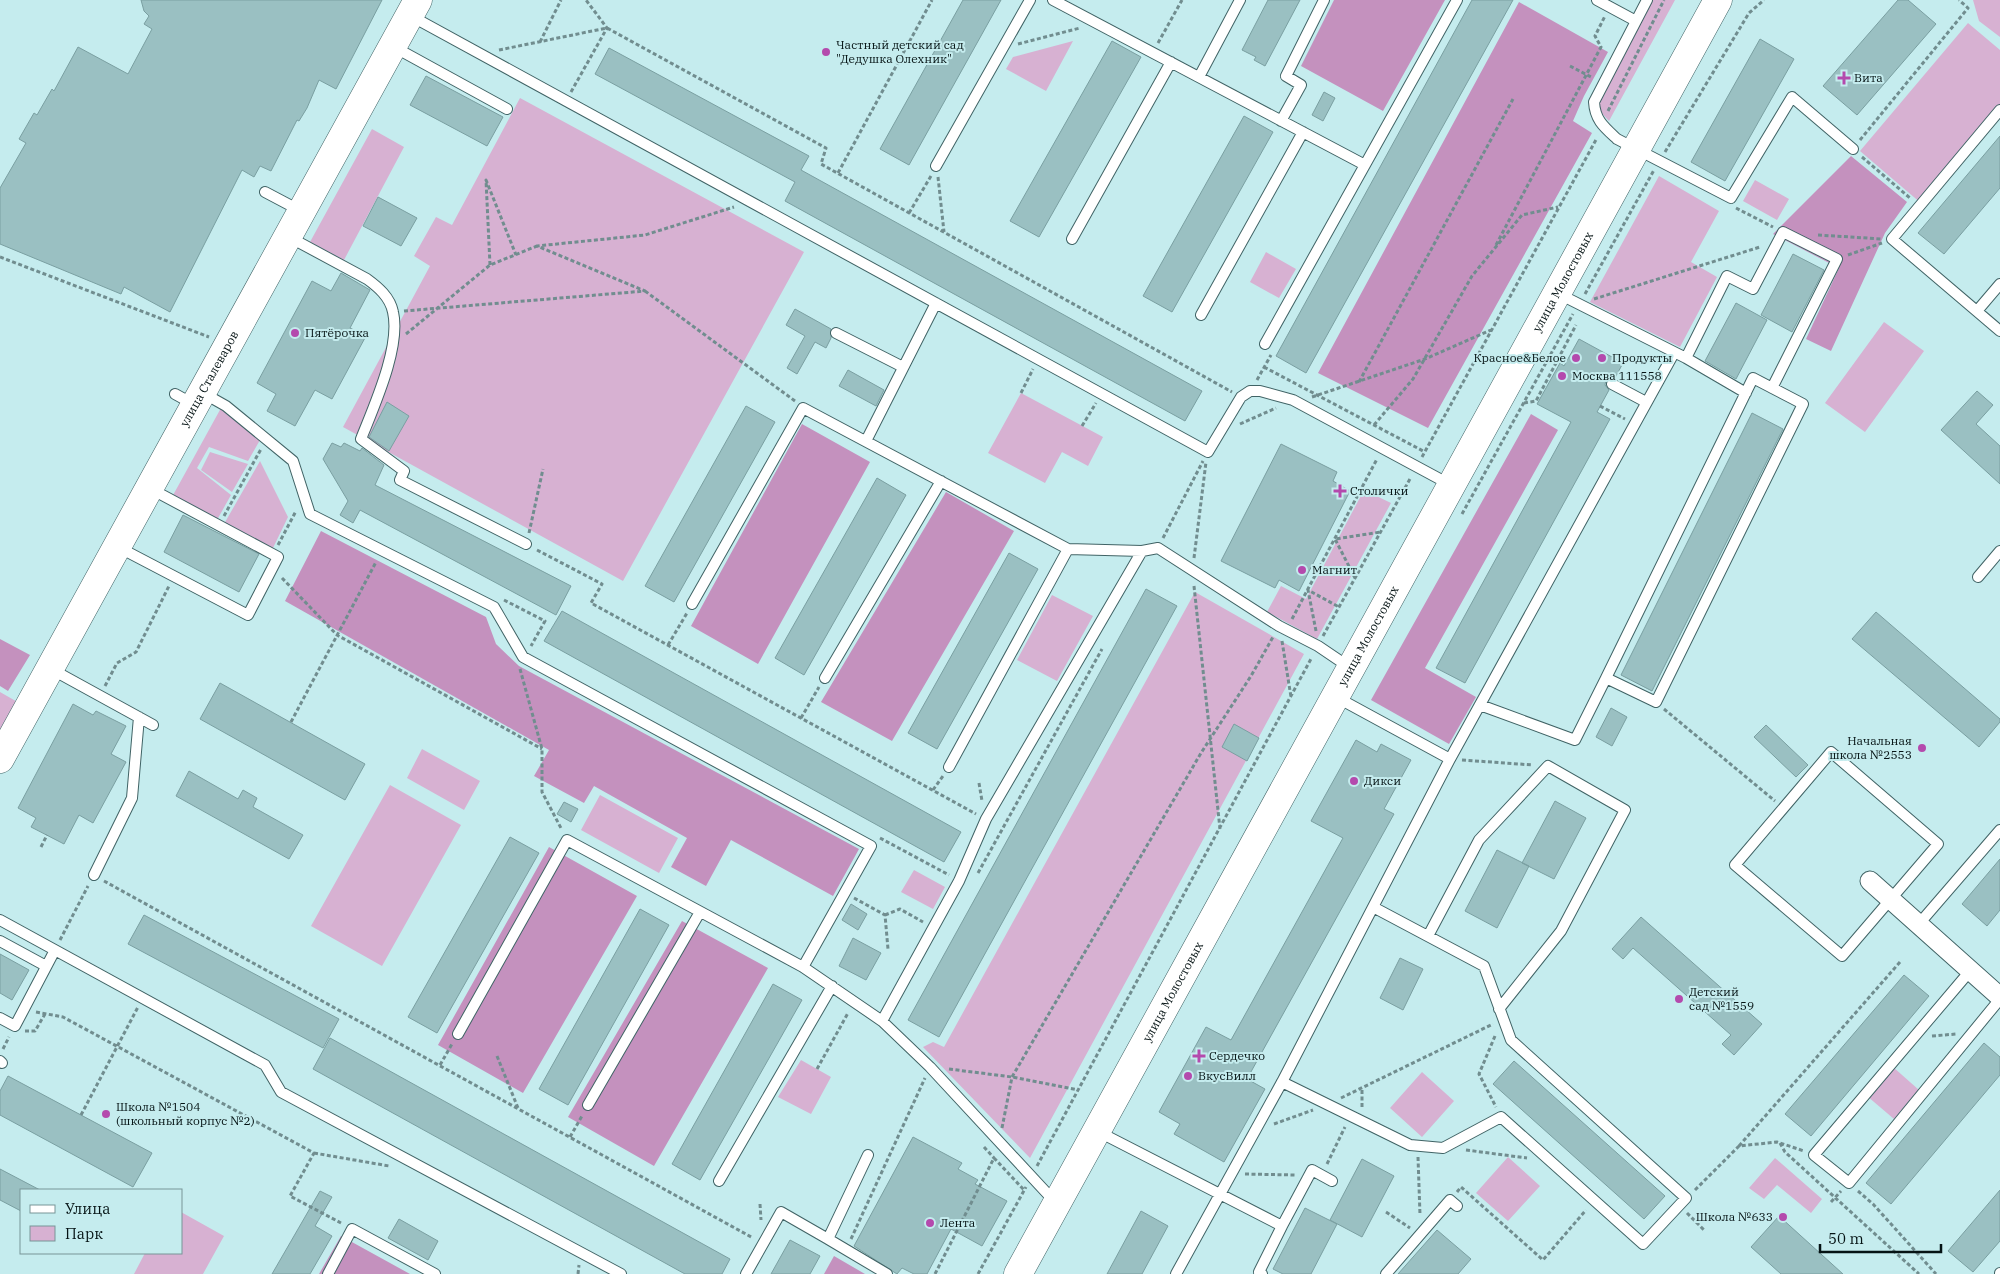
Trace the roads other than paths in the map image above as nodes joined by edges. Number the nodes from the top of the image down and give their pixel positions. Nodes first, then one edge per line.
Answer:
1 (1030, 0) edge
2 (1054, 0) edge
3 (1240, 0) edge
4 (1324, 0) edge
5 (1457, 0) edge
6 (1596, 0) edge
7 (1647, 0) edge
8 (1718, 0) edge
9 (414, 8) edge
10 (1636, 20) junction
11 (393, 46) junction
12 (1171, 62) junction
13 (1199, 77) junction
14 (507, 109) dead end
15 (2000, 110) edge
16 (1281, 121) junction
17 (1303, 132) junction
18 (1853, 149) road end
19 (1646, 150) junction
20 (1366, 165) junction
21 (936, 166) road end
22 (1670, 166) junction
23 (264, 192) dead end
24 (302, 212) junction
25 (288, 236) junction
26 (1072, 239) dead end
27 (2000, 284) edge
28 (1568, 298) junction
29 (936, 303) junction
30 (1977, 311) junction
31 (1201, 315) dead end
32 (2000, 330) edge
33 (836, 333) dead end
34 (1265, 344) dead end
35 (1674, 353) junction
36 (1686, 358) junction
37 (903, 367) junction
38 (1612, 384) dead end
39 (1772, 388) junction
40 (1746, 393) junction
41 (191, 398) junction
42 (1646, 402) junction
43 (866, 441) junction
44 (941, 481) junction
45 (1452, 486) junction
46 (150, 488) junction
47 (526, 544) road end
48 (118, 547) junction
49 (1068, 549) junction
50 (1142, 551) junction
51 (2000, 551) edge
52 (1978, 577) dead end
53 (692, 604) road end
54 (50, 668) junction
55 (1351, 668) junction
56 (825, 678) road end
57 (1606, 678) junction
58 (1336, 696) junction
59 (1480, 705) junction
60 (139, 718) junction
61 (153, 725) dead end
62 (0, 759) edge
63 (1450, 759) junction
64 (949, 767) dead end
65 (2000, 830) edge
66 (94, 875) road end
67 (1870, 881) dead end
68 (1890, 900) junction
69 (1373, 907) junction
70 (700, 912) junction
71 (0, 920) edge
72 (1918, 925) junction
73 (1428, 936) junction
74 (0, 941) edge
75 (55, 950) junction
76 (46, 966) junction
77 (803, 967) junction
78 (1970, 971) junction
79 (832, 986) junction
80 (2000, 998) edge
81 (1501, 1014) junction
82 (0, 1018) edge
83 (882, 1020) junction
84 (458, 1034) road end
85 (1282, 1082) junction
86 (588, 1105) road end
87 (1097, 1130) junction
88 (868, 1155) dead end
89 (719, 1181) dead end
90 (1332, 1181) dead end
91 (1221, 1194) junction
92 (1453, 1203) road end
93 (1056, 1204) junction
94 (1282, 1226) junction
95 (828, 1240) junction
96 (328, 1274) edge
97 (435, 1274) edge
98 (620, 1274) edge
99 (746, 1274) edge
100 (887, 1274) edge
101 (1018, 1274) edge
102 (1176, 1274) edge
103 (1262, 1274) edge
104 (1386, 1274) edge

1 - 21 lane
2 - 12 lane
3 - 13 lane
4 - 16 lane
5 - 20 lane
6 - 10 lane
7 - 10 lane
8 - 19 street, улица Молостовых
9 - 11 street, улица Сталеваров
9 - 29 lane
10 - 19 lane
11 - 14 lane
11 - 24 street, улица Сталеваров
12 - 13 lane
12 - 26 lane
13 - 16 lane
15 - 30 lane
16 - 17 lane
17 - 20 lane
17 - 31 lane
18 - 22 lane
19 - 22 lane
19 - 22 lane
19 - 28 street, улица Молостовых
20 - 34 lane
23 - 24 lane
24 - 25 street, улица Сталеваров
25 - 41 street, улица Сталеваров
25 - 47 lane
27 - 30 lane
28 - 35 lane
28 - 45 street, улица Молостовых
29 - 37 lane
29 - 45 lane
30 - 32 lane
33 - 37 lane
35 - 36 lane
35 - 42 lane
36 - 39 lane
36 - 40 lane
37 - 43 lane
38 - 42 lane
39 - 40 lane
39 - 57 lane
40 - 57 lane
41 - 46 street, улица Сталеваров
41 - 77 lane
42 - 59 lane
43 - 44 lane
43 - 53 lane
44 - 49 lane
44 - 56 lane
45 - 55 street, улица Молостовых
46 - 48 street, улица Сталеваров
46 - 48 lane
48 - 54 street, улица Сталеваров
49 - 50 lane
49 - 64 lane
50 - 55 lane
50 - 83 lane
51 - 52 lane
54 - 60 lane
54 - 62 street, улица Сталеваров
55 - 58 street, улица Молостовых
57 - 59 lane
58 - 63 lane
58 - 87 street, улица Молостовых
59 - 63 lane
60 - 61 lane
60 - 66 lane
63 - 69 lane
65 - 72 lane
67 - 68 street
68 - 68 lane
68 - 72 street
69 - 73 lane
69 - 85 lane
70 - 77 lane
70 - 84 lane
70 - 86 lane
71 - 75 lane
72 - 78 street
73 - 81 lane
73 - 81 lane
74 - 76 lane
75 - 76 lane
75 - 98 lane
76 - 82 lane
77 - 79 lane
78 - 80 street
78 - 80 lane
79 - 83 lane
79 - 89 lane
81 - 85 lane
83 - 93 lane
85 - 91 lane
87 - 91 lane
87 - 93 street, улица Молостовых
88 - 95 lane
90 - 94 lane
91 - 94 lane
91 - 102 lane
92 - 104 lane
93 - 101 street, улица Молостовых
94 - 103 lane
95 - 99 lane
95 - 100 lane
96 - 97 lane

